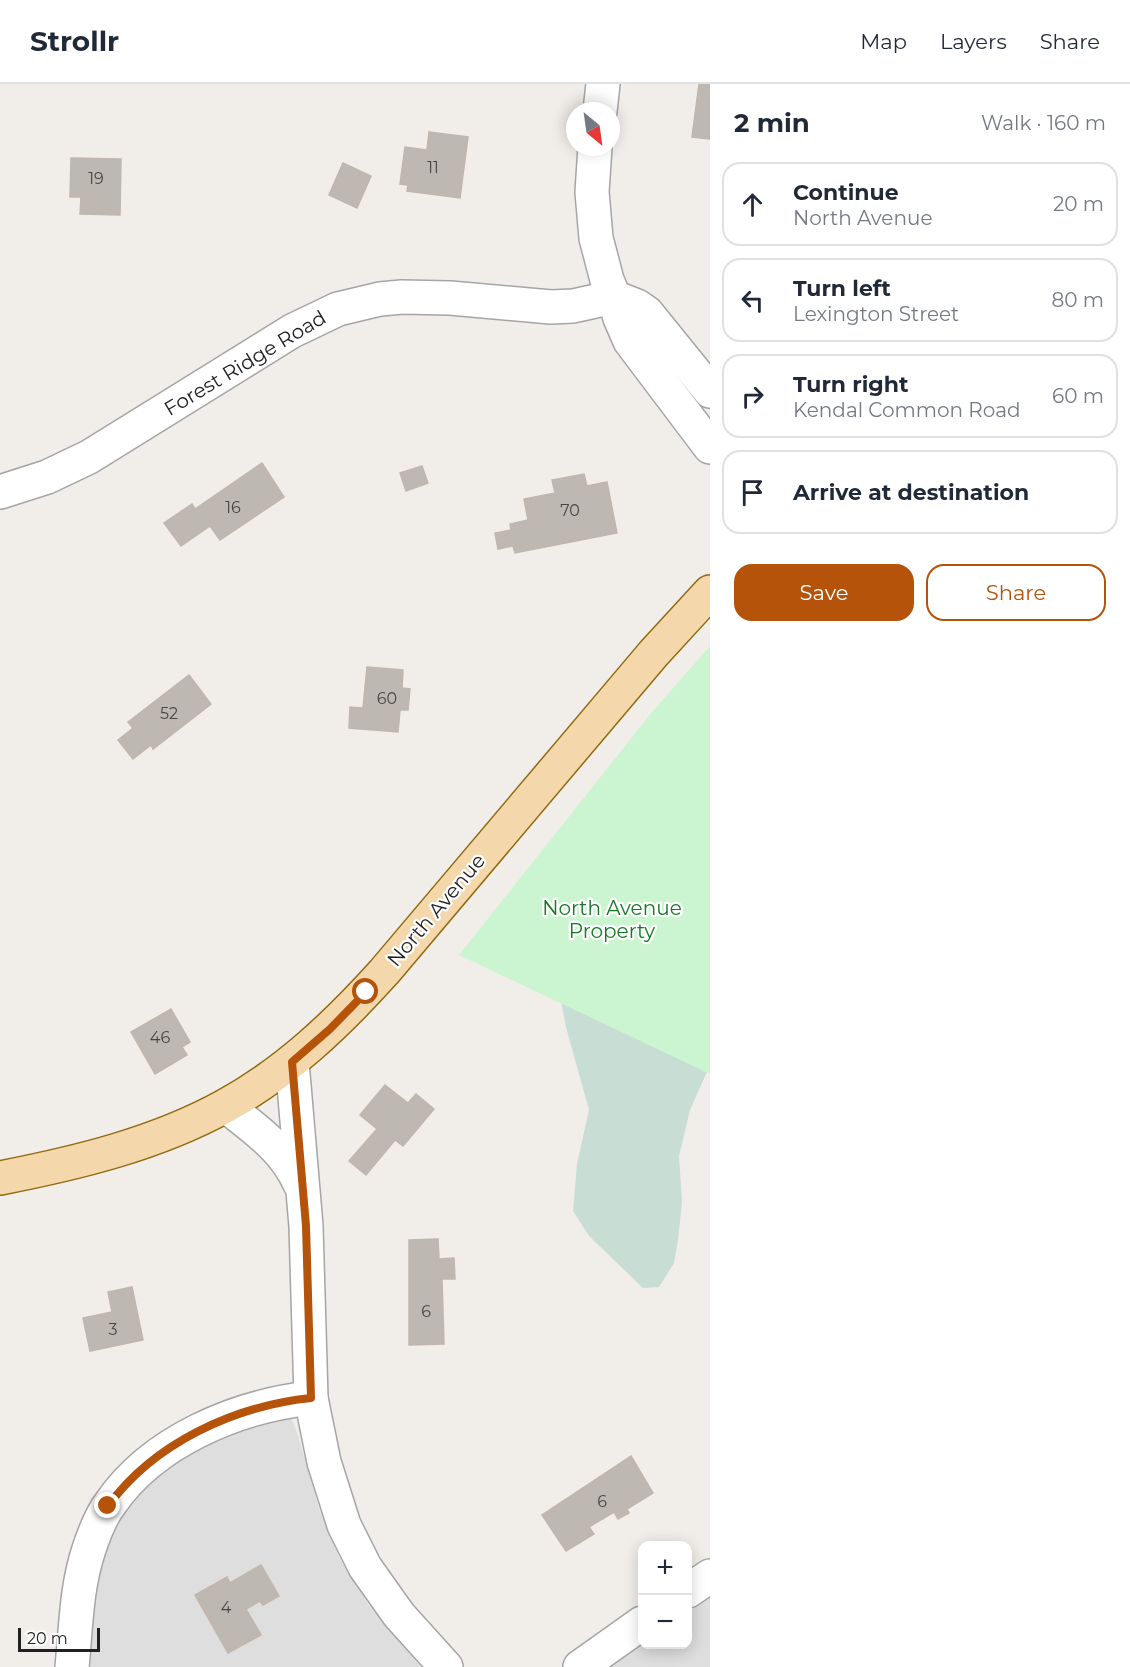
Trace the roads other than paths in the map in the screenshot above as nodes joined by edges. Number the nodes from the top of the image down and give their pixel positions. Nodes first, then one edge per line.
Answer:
1 (603, 84) edge
2 (601, 102) edge
3 (594, 156) edge
4 (614, 297) junction
5 (710, 391) edge
6 (710, 447) edge
7 (0, 492) edge
8 (710, 592) edge
9 (292, 1062) junction
10 (226, 1106) junction
11 (0, 1178) edge
12 (303, 1193) junction
13 (311, 1398) junction
14 (710, 1575) edge
15 (692, 1588) edge
16 (638, 1626) edge
17 (72, 1667) edge
18 (446, 1667) edge
19 (580, 1667) edge

1 - 2 street
3 - 4 street
4 - 5 street
4 - 6 street
4 - 7 street, Forest Ridge Road
8 - 9 main road, North Avenue
9 - 10 main road, North Avenue
9 - 12 street
10 - 11 main road, North Avenue
10 - 12 street
12 - 13 street
13 - 17 street
13 - 18 street
14 - 15 street
16 - 19 street

